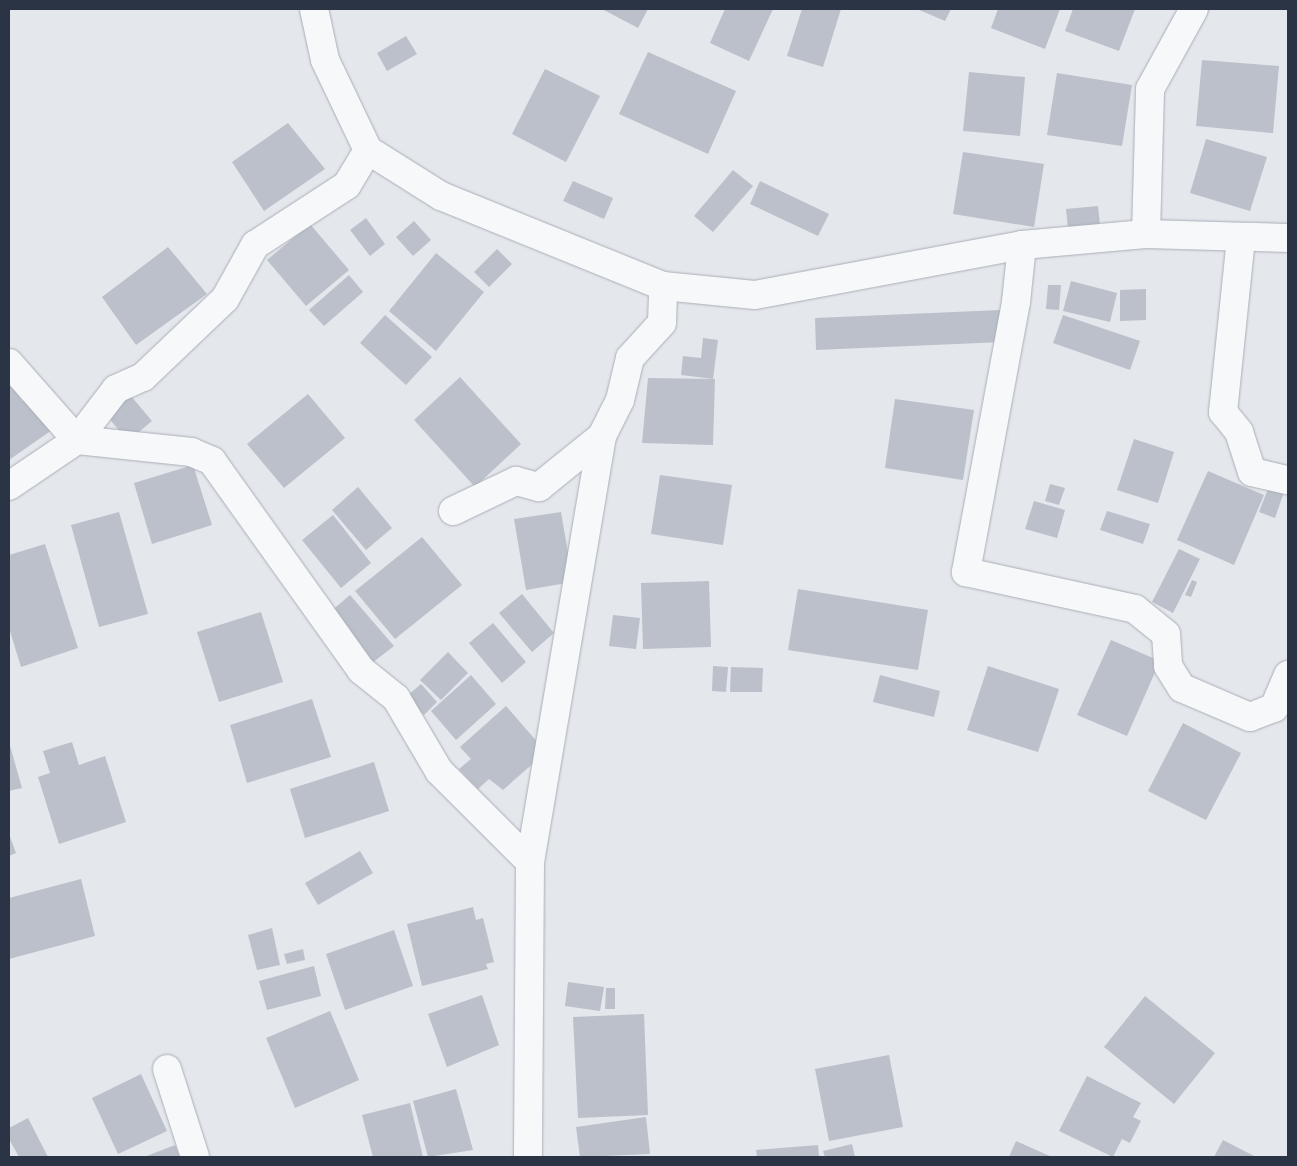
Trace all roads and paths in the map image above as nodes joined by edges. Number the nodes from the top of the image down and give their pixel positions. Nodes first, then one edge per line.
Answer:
1 (314, 9) edge
2 (1194, 9) edge
3 (368, 150) junction
4 (1146, 234) junction
5 (1242, 238) junction
6 (1288, 238) edge
7 (1022, 245) junction
8 (662, 286) junction
9 (9, 363) edge
10 (602, 436) junction
11 (77, 440) junction
12 (1288, 480) edge
13 (9, 486) edge
14 (453, 511) dead end
15 (1288, 675) edge
16 (530, 862) junction
17 (167, 1069) dead end
18 (195, 1157) edge
19 (528, 1157) edge

1 - 3 street
2 - 4 street
3 - 8 street
3 - 11 street
4 - 5 street
4 - 7 street
5 - 6 street
5 - 12 street
7 - 8 street
7 - 15 street
8 - 10 street
9 - 11 street
10 - 14 street
10 - 16 street
11 - 13 street
11 - 16 street
16 - 19 street
17 - 18 street

